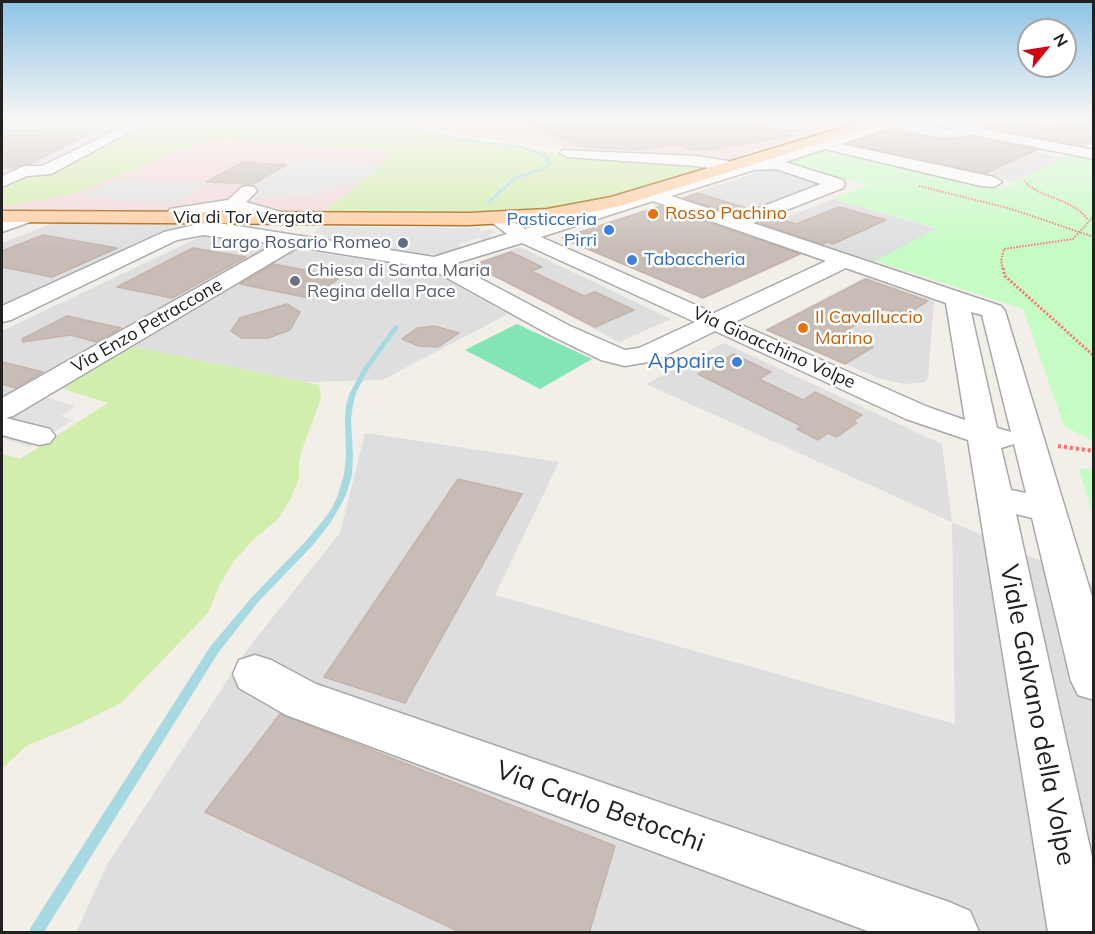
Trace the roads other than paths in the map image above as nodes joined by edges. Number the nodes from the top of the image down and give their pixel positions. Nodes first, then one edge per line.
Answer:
1 (60, 164) edge
2 (713, 164) edge
3 (745, 164) edge
4 (758, 164) edge
5 (780, 164) edge
6 (908, 164) edge
7 (932, 164) edge
8 (728, 166) junction
9 (923, 167) junction
10 (2, 182) edge
11 (994, 182) dead end
12 (248, 191) dead end
13 (655, 196) junction
14 (233, 204) junction
15 (160, 217) junction
16 (280, 218) junction
17 (495, 218) junction
18 (10, 224) edge
19 (734, 224) junction
20 (523, 236) junction
21 (293, 242) junction
22 (844, 261) junction
23 (435, 263) junction
24 (957, 299) junction
25 (2, 315) edge
26 (715, 322) junction
27 (2, 410) edge
28 (2, 426) edge
29 (983, 435) junction
30 (39, 436) dead end
31 (1030, 444) junction
32 (995, 498) junction
33 (1048, 509) junction
34 (255, 674) dead end
35 (1094, 681) edge
36 (949, 933) edge
37 (1078, 933) edge

1 - 10 street
2 - 8 street
3 - 8 main road, Via di Tor Vergata
4 - 13 street, Via di Tor Vergata
5 - 19 street
6 - 9 street
7 - 9 street
8 - 17 main road, Via di Tor Vergata
9 - 11 street
12 - 14 street
13 - 19 street
13 - 20 street, Via di Tor Vergata
14 - 15 street
14 - 16 street
15 - 16 main road, Via di Tor Vergata
15 - 18 main road, Via di Tor Vergata
16 - 17 main road, Via di Tor Vergata
17 - 20 street
19 - 22 street
20 - 23 street, Via di Tor Vergata
20 - 26 street, Via Gioacchino Volpe
21 - 23 street
21 - 25 street
21 - 27 street, Via Enzo Petraccone
22 - 24 street
22 - 26 street
23 - 26 street
24 - 29 street, Viale Galvano della Volpe
24 - 31 street
26 - 29 street, Via Gioacchino Volpe
28 - 30 street
29 - 31 street, Via Gioacchino Volpe
29 - 32 street, Viale Galvano della Volpe
31 - 33 street
32 - 33 street
32 - 37 street, Viale Galvano della Volpe
33 - 35 street
34 - 36 street, Via Carlo Betocchi

